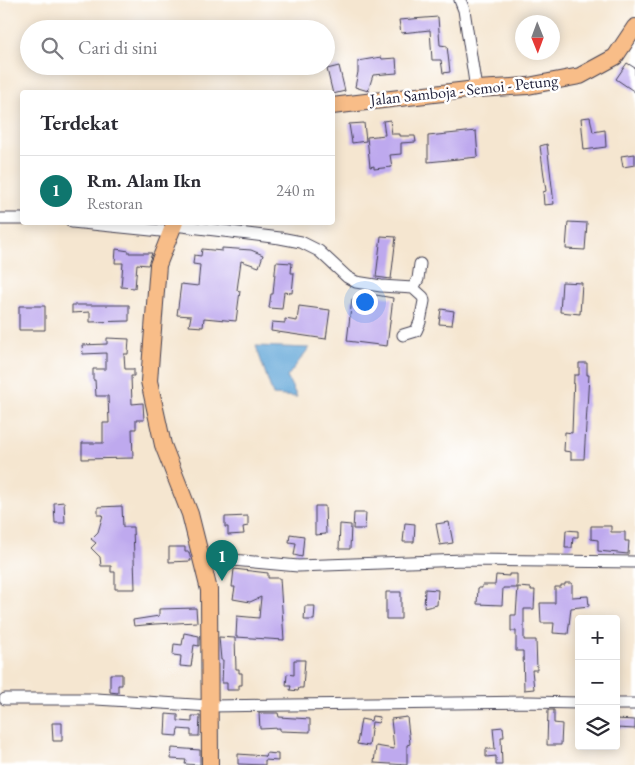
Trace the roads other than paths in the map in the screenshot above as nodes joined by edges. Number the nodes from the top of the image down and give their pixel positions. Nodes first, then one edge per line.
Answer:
1 (460, 0) edge
2 (635, 27) edge
3 (476, 89) junction
4 (335, 106) edge
5 (0, 219) edge
6 (20, 219) edge
7 (148, 225) edge
8 (173, 226) edge
9 (420, 264) dead end
10 (413, 288) junction
11 (404, 336) dead end
12 (201, 556) junction
13 (635, 562) edge
14 (5, 699) dead end
15 (575, 703) edge
16 (620, 704) edge
17 (635, 704) edge
18 (211, 706) junction
19 (210, 765) edge

1 - 3 street
2 - 3 highway, Jalan Samboja - Semoi - Petung
3 - 4 highway, Jalan Samboja - Semoi - Petung
5 - 6 street
7 - 8 street
8 - 10 street
8 - 12 highway
9 - 10 street
10 - 11 street
12 - 13 street
12 - 18 highway
14 - 18 street
15 - 18 street
16 - 17 street
18 - 19 highway

